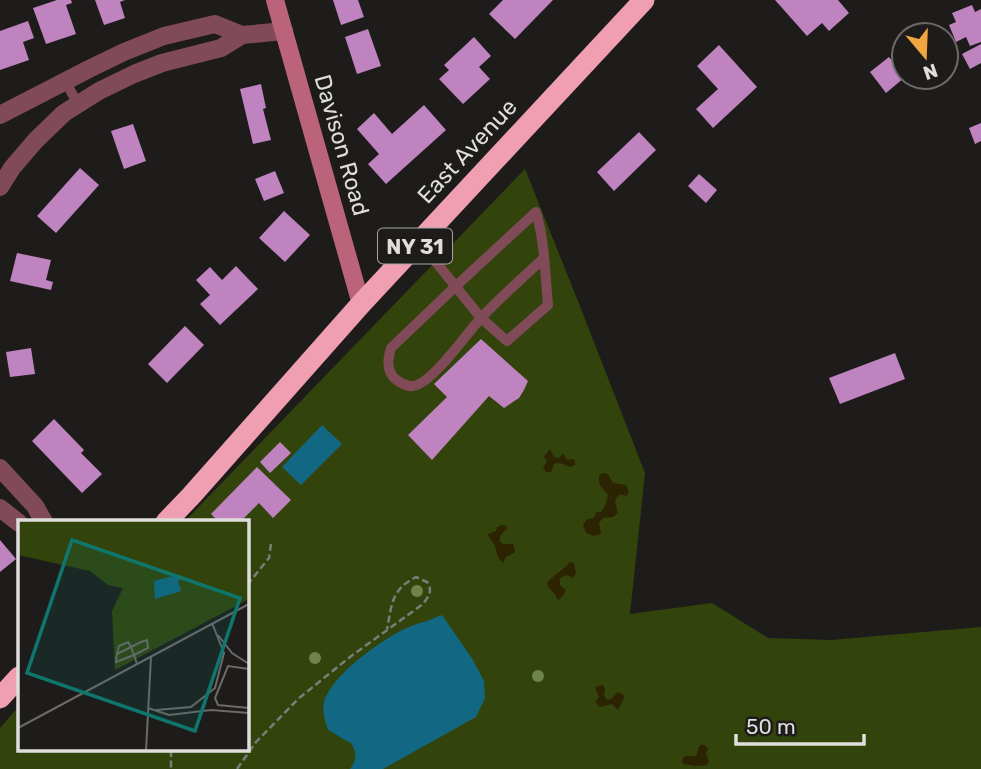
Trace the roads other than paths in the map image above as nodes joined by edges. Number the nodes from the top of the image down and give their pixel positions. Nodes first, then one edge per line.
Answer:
1 (275, 0) edge
2 (644, 0) edge
3 (284, 31) junction
4 (242, 35) junction
5 (65, 81) junction
6 (78, 104) junction
7 (0, 115) edge
8 (0, 187) edge
9 (419, 241) junction
10 (543, 259) junction
11 (456, 285) junction
12 (361, 303) junction
13 (481, 318) junction
14 (0, 468) edge
15 (0, 508) edge
16 (43, 520) edge
17 (168, 520) edge
18 (18, 522) edge
19 (18, 678) edge
20 (0, 698) edge

1 - 3 street, Davison Road
2 - 9 highway, East Avenue / NY 31
3 - 4 street
3 - 12 street, Davison Road
4 - 5 street
4 - 6 street
5 - 6 lane
5 - 7 street
6 - 8 street
9 - 11 lane
9 - 12 highway, East Avenue / NY 31
10 - 11 lane
10 - 13 lane
10 - 13 lane
11 - 13 lane
11 - 13 lane
12 - 17 highway, East Avenue / NY 31
14 - 16 street
15 - 18 street
19 - 20 highway

